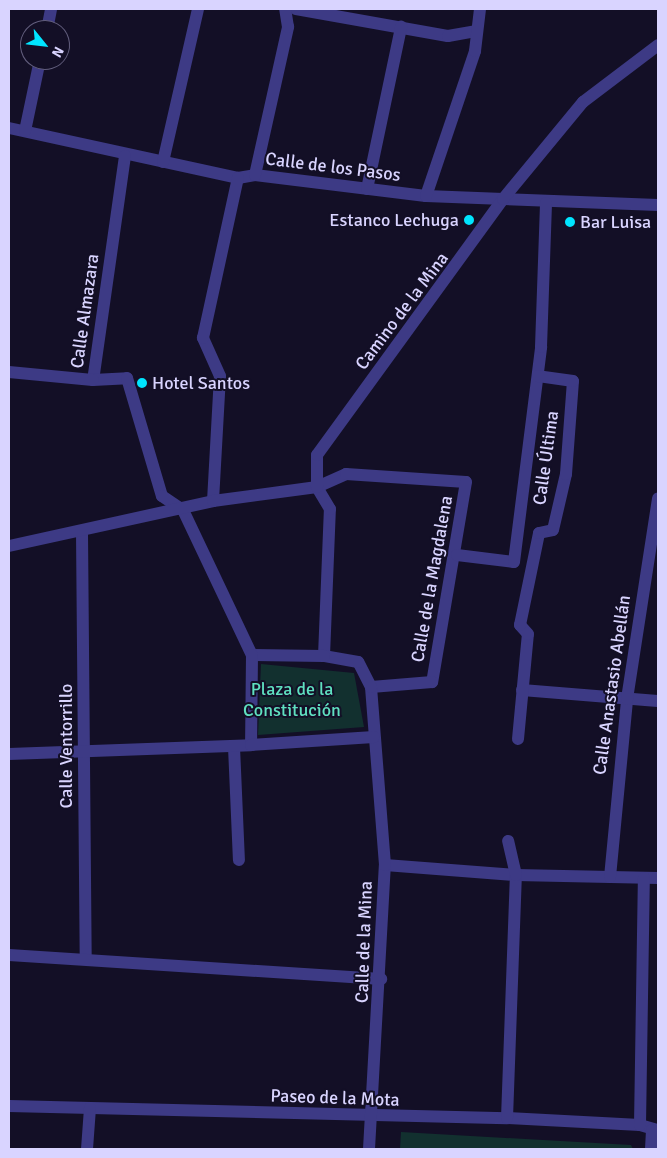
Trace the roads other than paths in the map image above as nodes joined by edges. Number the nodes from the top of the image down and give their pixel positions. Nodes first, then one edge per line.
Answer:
1 (198, 9) edge
2 (285, 9) edge
3 (296, 9) edge
4 (480, 9) edge
5 (367, 15) edge
6 (400, 27) junction
7 (476, 31) junction
8 (658, 45) edge
9 (38, 70) edge
10 (9, 128) edge
11 (25, 131) junction
12 (125, 156) junction
13 (163, 162) junction
14 (255, 175) junction
15 (238, 178) junction
16 (367, 189) junction
17 (426, 196) junction
18 (504, 199) junction
19 (546, 203) junction
20 (658, 205) edge
21 (9, 372) edge
22 (538, 376) junction
23 (93, 380) junction
24 (317, 487) junction
25 (658, 498) edge
26 (213, 500) junction
27 (183, 510) junction
28 (82, 533) junction
29 (654, 534) edge
30 (9, 546) edge
31 (457, 555) junction
32 (535, 560) junction
33 (514, 562) junction
34 (252, 655) junction
35 (324, 656) junction
36 (371, 687) junction
37 (522, 690) junction
38 (627, 699) junction
39 (658, 701) edge
40 (374, 737) junction
41 (518, 739) dead end
42 (251, 745) junction
43 (234, 747) junction
44 (84, 753) junction
45 (9, 754) edge
46 (508, 841) dead end
47 (239, 860) dead end
48 (385, 865) junction
49 (516, 875) junction
50 (610, 877) junction
51 (644, 878) junction
52 (658, 878) edge
53 (9, 955) edge
54 (86, 958) junction
55 (381, 978) junction
56 (9, 1106) edge
57 (90, 1108) junction
58 (370, 1116) junction
59 (507, 1118) junction
60 (650, 1128) edge
61 (87, 1149) edge
62 (369, 1149) edge
63 (651, 1149) edge

1 - 13 street
2 - 14 street
3 - 5 street
4 - 7 street
5 - 6 street
6 - 7 street
6 - 16 street
7 - 17 street
8 - 18 street, Camino de la Mina
9 - 11 street
10 - 11 street, Calle de los Pasos
11 - 12 street, Calle de los Pasos
12 - 13 street, Calle de los Pasos
12 - 23 street, Calle Almazara
13 - 15 street, Calle de los Pasos
14 - 15 street, Calle de los Pasos
14 - 16 street, Calle de los Pasos
15 - 26 street
16 - 17 street, Calle de los Pasos
17 - 18 street, Calle de los Pasos
18 - 19 street, Calle de los Pasos
18 - 24 street, Camino de la Mina
19 - 20 street, Calle de los Pasos
19 - 22 street
21 - 23 street
22 - 32 street, Calle Última
22 - 33 street
23 - 27 street, Calle Almazara
24 - 26 street
24 - 31 street, Calle de la Magdalena
24 - 35 street
25 - 29 street, Calle Anastasio Abellán
26 - 27 street
27 - 28 street
27 - 34 street
28 - 30 street
28 - 44 street, Calle Ventorrillo
29 - 38 street, Calle Anastasio Abellán
31 - 33 street
31 - 36 street, Calle de la Magdalena
32 - 33 street
32 - 37 street, Calle Última
34 - 35 street
34 - 42 street
35 - 36 street
36 - 40 street
37 - 38 street
37 - 41 street, Calle Última
38 - 39 street
38 - 50 street, Calle Anastasio Abellán
40 - 42 street
40 - 48 street, Calle de la Mina
42 - 43 street
43 - 44 street
43 - 47 street
44 - 45 street
44 - 54 street, Calle Ventorrillo
46 - 49 street
48 - 49 street
48 - 55 street, Calle de la Mina
49 - 50 street
49 - 59 street
50 - 51 street
51 - 52 street
51 - 60 street
53 - 54 street
54 - 55 street
55 - 58 street, Calle de la Mina
56 - 57 street, Paseo de la Mota
57 - 58 street, Paseo de la Mota
57 - 61 street
58 - 59 street, Paseo de la Mota
58 - 62 street, Calle de la Mina
59 - 60 street, Paseo de la Mota
60 - 63 street

